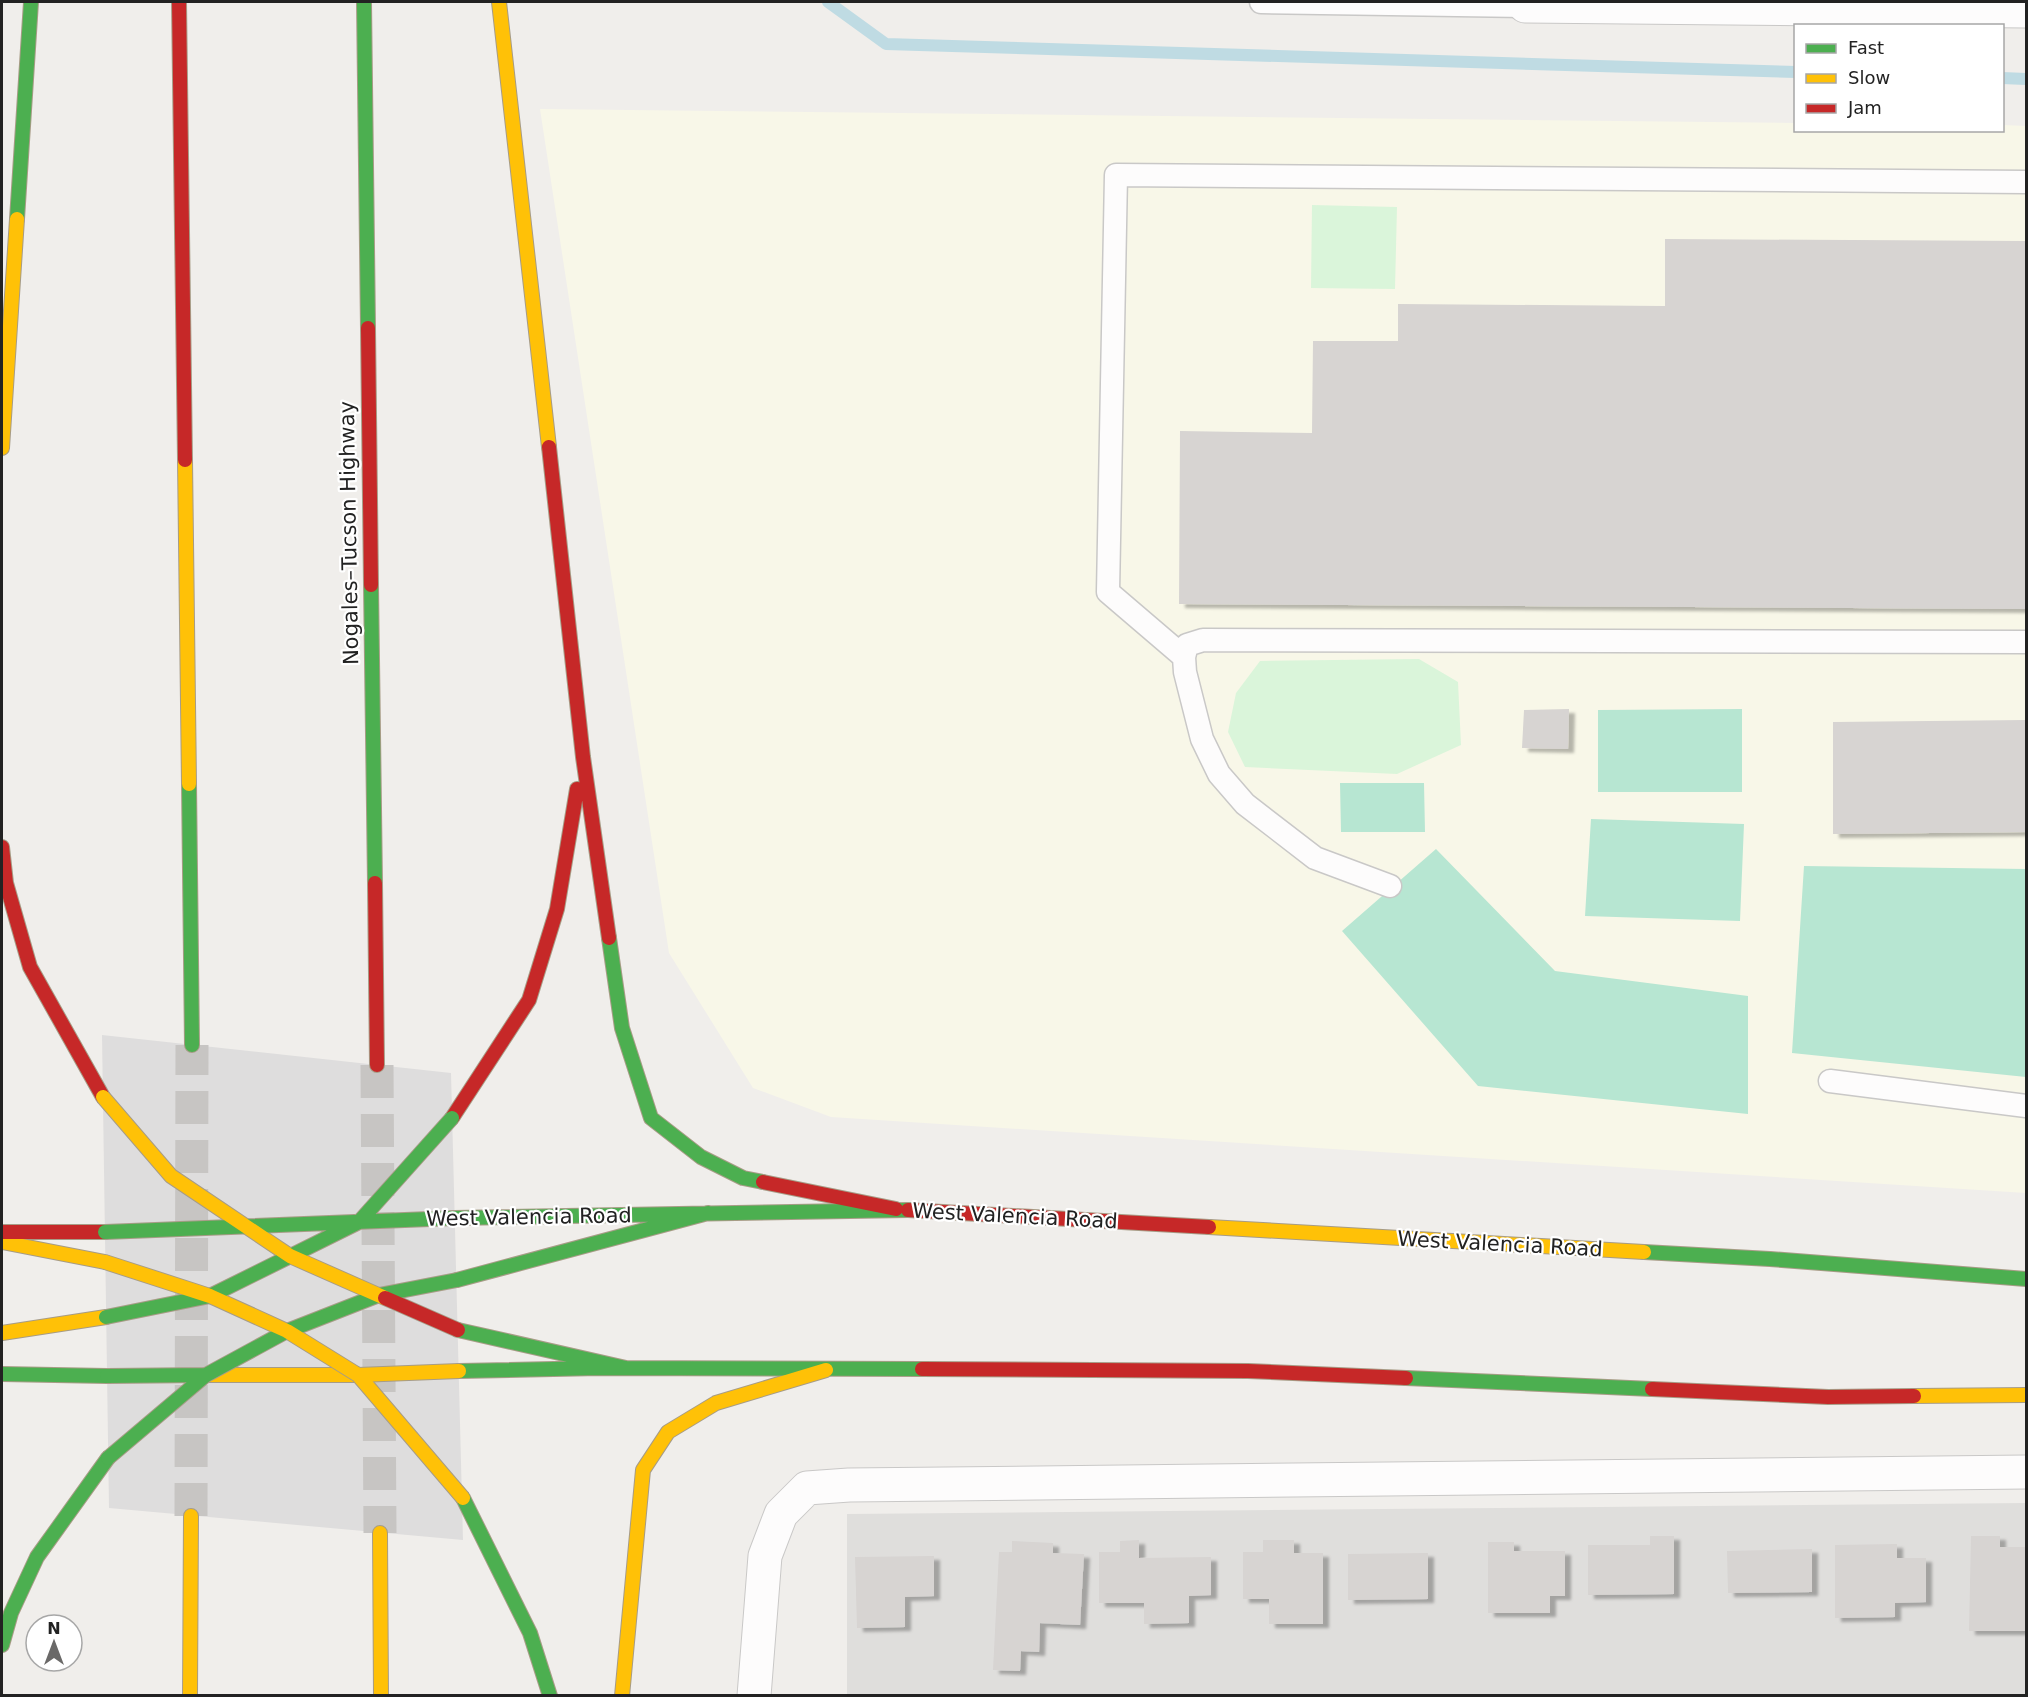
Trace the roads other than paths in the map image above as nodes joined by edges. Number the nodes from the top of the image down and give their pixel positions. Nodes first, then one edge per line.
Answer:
1 (31, 2) edge
2 (179, 2) edge
3 (364, 2) edge
4 (499, 2) edge
5 (1261, 2) edge
6 (1453, 3) edge
7 (1525, 6) joint
8 (2026, 10) edge
9 (2026, 182) edge
10 (2, 448) edge
11 (2026, 642) edge
12 (1184, 657) junction
13 (583, 757) junction
14 (2, 847) edge
15 (1390, 886) dead end
16 (192, 1045) tunnel mouth
17 (377, 1065) tunnel mouth
18 (1830, 1080) dead end
19 (2026, 1106) edge
20 (896, 1209) junction
21 (708, 1213) junction
22 (359, 1222) junction
23 (243, 1225) junction
24 (2, 1232) edge
25 (2, 1242) edge
26 (290, 1256) junction
27 (2026, 1279) edge
28 (379, 1295) junction
29 (210, 1296) junction
30 (287, 1331) junction
31 (2, 1333) edge
32 (626, 1368) junction
33 (826, 1370) junction
34 (2, 1374) edge
35 (206, 1375) junction
36 (358, 1375) junction
37 (2026, 1395) edge
38 (2026, 1472) edge
39 (191, 1516) tunnel mouth
40 (380, 1533) tunnel mouth
41 (2, 1645) edge
42 (190, 1695) edge
43 (381, 1695) edge
44 (550, 1695) edge
45 (622, 1695) edge
46 (754, 1695) edge

1 - 10 main road
2 - 16 main road
3 - 17 main road, Nogales–Tucson Highway
4 - 13 main road
5 - 6 lane
6 - 7 lane
7 - 8 street
9 - 12 lane
11 - 12 lane
12 - 15 lane
13 - 20 main road
13 - 22 main road, bridge
14 - 23 main road, bridge
18 - 19 lane
20 - 21 main road, West Valencia Road
20 - 27 main road, West Valencia Road
21 - 22 main road, West Valencia Road, bridge
21 - 28 main road, bridge
22 - 23 main road, West Valencia Road, bridge
22 - 26 main road, bridge
23 - 24 main road, West Valencia Road, bridge
23 - 26 main road, bridge
25 - 29 main road, bridge
26 - 28 main road, bridge
26 - 29 main road, bridge
28 - 30 main road, bridge
28 - 32 main road, bridge
29 - 30 main road, bridge
29 - 31 main road, bridge
30 - 35 main road, bridge
30 - 36 main road, bridge
32 - 33 main road
32 - 36 main road, bridge
33 - 37 main road
33 - 45 main road
34 - 35 main road, bridge
35 - 36 main road, bridge
35 - 41 main road, bridge
36 - 44 main road, bridge
38 - 46 street
39 - 42 main road
40 - 43 main road

